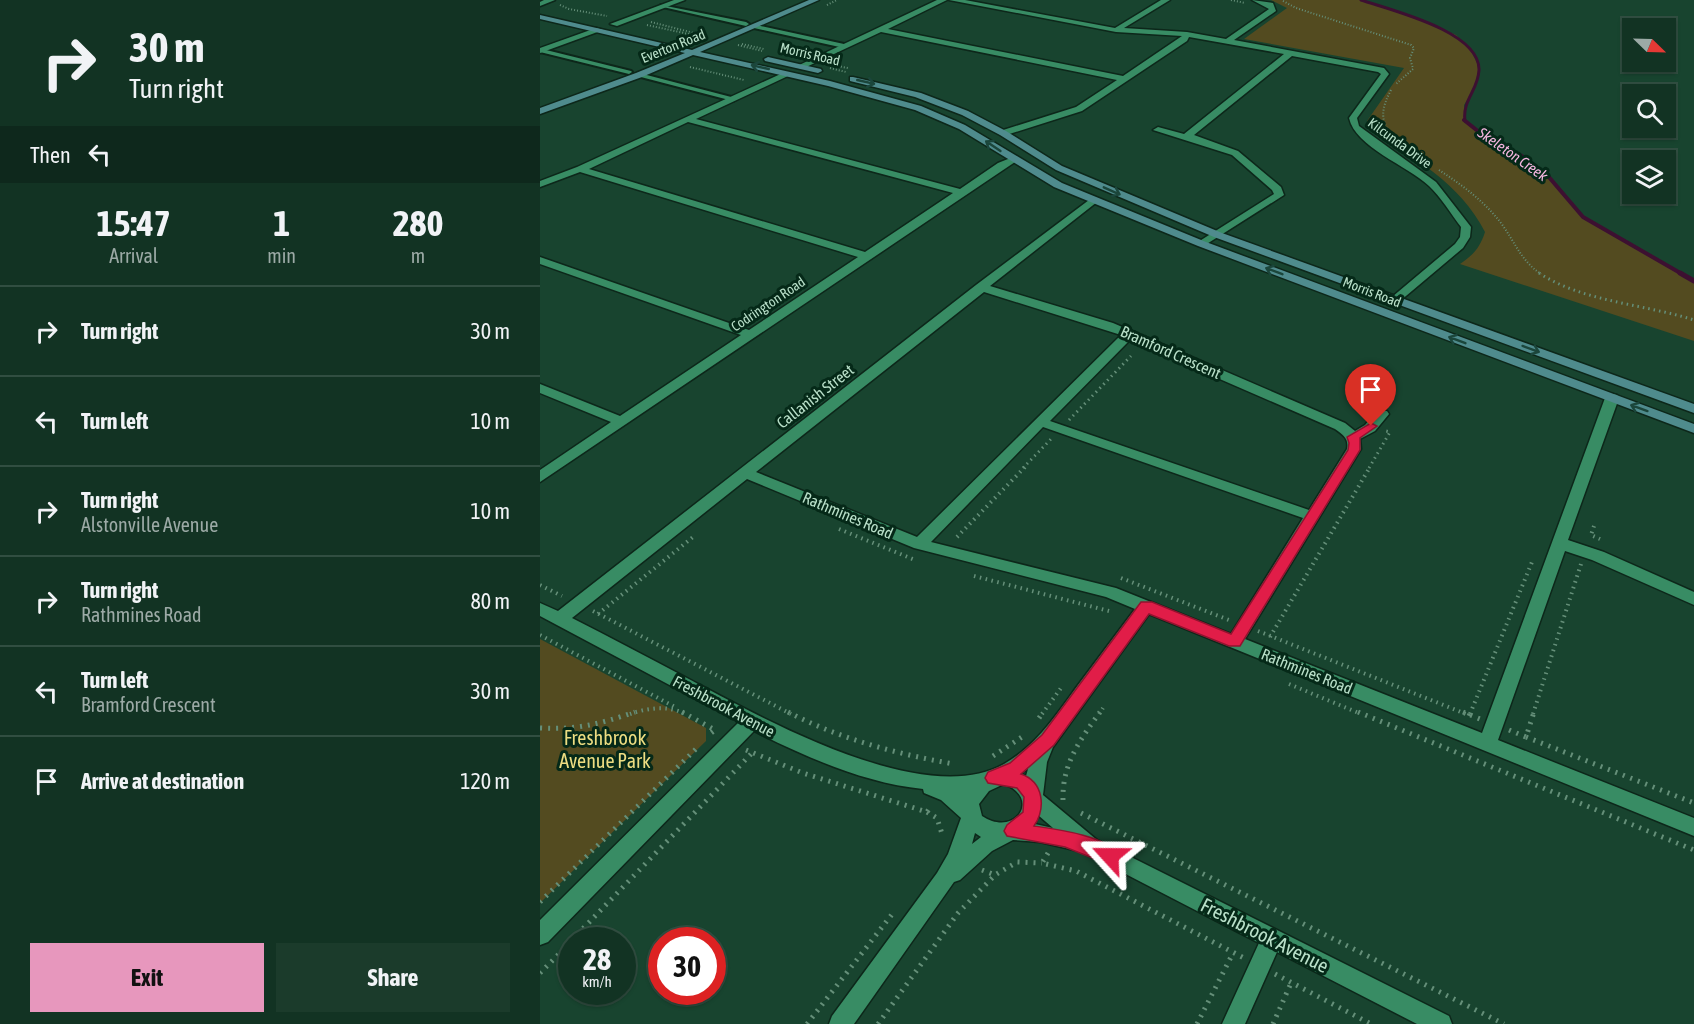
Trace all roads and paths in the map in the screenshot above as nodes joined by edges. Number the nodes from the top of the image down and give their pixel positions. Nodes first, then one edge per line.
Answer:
1 (681, 0) edge
2 (807, 0) edge
3 (815, 0) edge
4 (943, 0) edge
5 (953, 0) edge
6 (1166, 0) edge
7 (1256, 0) edge
8 (1279, 0) edge
9 (554, 5) edge
10 (540, 6) edge
11 (663, 6) junction
12 (540, 16) edge
13 (595, 20) dead end
14 (613, 20) junction
15 (644, 22) dead end
16 (746, 24) junction
17 (756, 27) junction
18 (635, 29) dead end
19 (879, 29) junction
20 (598, 30) junction
21 (1116, 30) junction
22 (1187, 34) junction
23 (699, 41) junction
24 (1233, 42) junction
25 (709, 46) junction
26 (844, 46) junction
27 (721, 49) dead end
28 (684, 50) junction
29 (541, 51) edge
30 (695, 52) junction
31 (1290, 53) junction
32 (755, 56) dead end
33 (799, 66) junction
34 (629, 72) junction
35 (825, 72) dead end
36 (786, 74) junction
37 (639, 75) junction
38 (844, 77) dead end
39 (1124, 79) junction
40 (733, 99) junction
41 (540, 110) edge
42 (687, 120) junction
43 (1158, 130) dead end
44 (1004, 133) junction
45 (1190, 138) junction
46 (1393, 138) dead end
47 (1013, 160) junction
48 (1432, 165) dead end
49 (1059, 168) junction
50 (580, 169) junction
51 (1042, 178) junction
52 (540, 184) edge
53 (961, 192) junction
54 (1094, 200) junction
55 (1218, 235) junction
56 (1202, 244) junction
57 (866, 256) junction
58 (540, 260) edge
59 (980, 287) junction
60 (1396, 299) junction
61 (1694, 320) edge
62 (750, 334) junction
63 (1129, 334) junction
64 (540, 388) edge
65 (1612, 398) junction
66 (1694, 409) edge
67 (1382, 414) dead end
68 (1071, 418) dead end
69 (622, 422) junction
70 (1041, 422) junction
71 (1082, 422) dead end
72 (1371, 426) junction
73 (1694, 429) edge
74 (1029, 433) junction
75 (1353, 437) junction
76 (1060, 444) dead end
77 (744, 472) junction
78 (540, 477) edge
79 (1312, 516) junction
80 (837, 529) dead end
81 (1302, 533) junction
82 (1591, 535) dead end
83 (968, 540) dead end
84 (1327, 541) junction
85 (1559, 543) junction
86 (919, 544) junction
87 (948, 552) junction
88 (1585, 552) junction
89 (1535, 556) dead end
90 (922, 562) dead end
91 (969, 574) dead end
92 (1114, 576) dead end
93 (540, 585) edge
94 (1694, 599) edge
95 (578, 604) junction
96 (540, 609) edge
97 (1141, 613) junction
98 (559, 619) junction
99 (1244, 626) junction
100 (540, 635) edge
101 (1270, 636) junction
102 (1235, 642) junction
103 (1261, 653) junction
104 (1284, 681) dead end
105 (1061, 688) dead end
106 (675, 708) junction
107 (1103, 708) dead end
108 (1470, 715) junction
109 (752, 721) junction
110 (1035, 723) dead end
111 (1494, 724) junction
112 (540, 729) edge
113 (1029, 731) dead end
114 (1463, 734) junction
115 (1526, 736) junction
116 (1048, 740) junction
117 (1486, 744) junction
118 (752, 753) dead end
119 (1456, 753) junction
120 (988, 774) junction
121 (917, 781) junction
122 (1033, 797) junction
123 (1694, 803) edge
124 (1070, 806) dead end
125 (970, 815) junction
126 (1694, 827) edge
127 (1011, 831) junction
128 (1062, 833) junction
129 (1694, 850) edge
130 (995, 875) dead end
131 (944, 880) junction
132 (540, 902) edge
133 (898, 906) dead end
134 (585, 927) edge
135 (540, 935) edge
136 (1272, 939) junction
137 (1233, 952) junction
138 (558, 955) edge
139 (1260, 966) junction
140 (540, 973) edge
141 (1291, 983) junction
142 (807, 1024) edge
143 (840, 1024) edge
144 (878, 1024) edge
145 (1197, 1024) edge
146 (1233, 1024) edge
147 (1273, 1024) edge
148 (1371, 1024) edge
149 (1441, 1024) edge
150 (1504, 1024) edge

1 - 11 street
2 - 16 street, Everton Road
3 - 17 street, Everton Road
4 - 19 street
5 - 21 street
6 - 21 street
7 - 24 street
8 - 46 path
9 - 10 street
9 - 14 path
11 - 14 street
11 - 16 lane
12 - 20 street, Morris Road
13 - 14 street
14 - 18 street
15 - 23 path
16 - 23 street, Everton Road
17 - 25 street, Everton Road
17 - 26 lane
19 - 26 street
19 - 39 street
20 - 28 street, Morris Road
20 - 29 street
21 - 22 street
22 - 24 street
22 - 39 street
23 - 25 street
23 - 28 street, Everton Road
24 - 31 street
25 - 27 street
25 - 30 street, Everton Road
26 - 33 street
28 - 30 street, Morris Road
28 - 34 street, Everton Road
29 - 34 lane
36 -> 30 street, Morris Road
30 - 37 street, Everton Road
31 - 45 street
31 - 60 street, Kilcunda Drive
32 - 33 street, Morris Road
33 - 35 street, Morris Road
34 - 41 street, Everton Road
36 - 40 street
47 -> 36 street, Morris Road
37 - 40 lane
37 - 41 street, Everton Road
38 -> 44 street, Morris Road
39 - 44 street
40 - 42 street
42 - 50 street
42 - 53 street
43 - 45 street
44 - 49 street, Morris Road
45 - 55 street
47 - 51 street, Morris Road
47 - 53 street, Codrington Road
48 - 61 path
49 - 51 street
49 -> 55 street, Morris Road
50 - 52 street
50 - 57 street
51 - 54 street, Morris Road
53 - 57 street, Codrington Road
54 - 56 street, Morris Road
54 - 59 street, Callanish Street
55 - 56 street
55 - 60 street, Morris Road
65 -> 56 street, Morris Road
57 - 62 street, Codrington Road
58 - 62 street
59 - 63 street, Bramford Crescent
59 - 77 street, Callanish Street
60 -> 66 street, Morris Road
62 - 69 street, Codrington Road
63 - 70 street
63 - 75 street, Bramford Crescent
64 - 69 street
73 -> 65 street, Morris Road
65 - 85 street
67 - 72 street
68 - 71 path
69 - 78 street, Codrington Road
70 - 74 street
70 - 79 street
72 - 75 street
72 - 84 path
74 - 76 path
74 - 86 street
75 - 79 street
77 - 86 street, Rathmines Road
77 - 95 street, Callanish Street
79 - 81 street
80 - 90 path
81 - 84 path
81 - 99 street
82 - 88 path
83 - 87 path
84 - 101 path
85 - 88 street
85 - 111 street
86 - 87 street, Rathmines Road
87 - 97 street, Rathmines Road
88 - 94 street
88 - 115 path
89 - 108 path
91 - 97 path
92 - 99 path
93 - 95 path
95 - 98 street, Callanish Street
96 - 98 street, Freshbrook Avenue
97 - 102 street, Rathmines Road
97 - 116 street
98 - 109 street, Freshbrook Avenue
99 - 101 path
99 - 102 street
100 - 106 path
101 - 103 path
101 - 108 path
102 - 103 street, Rathmines Road
103 - 114 street, Rathmines Road
104 - 119 path
105 - 110 path
106 - 112 path
106 - 132 path
107 - 124 path
108 - 111 path
108 - 114 path
109 - 121 street, Freshbrook Avenue
109 - 135 street
111 - 115 path
111 - 117 street
113 - 120 path
114 - 117 street, Rathmines Road
114 - 119 path
115 - 123 path
116 - 120 street
116 - 122 street
117 - 126 street, Rathmines Road
118 - 134 path
119 - 129 path
120 - 121 street, Freshbrook Avenue
120 - 122 street
120 - 125 street
121 - 125 street, Freshbrook Avenue
122 - 127 street
122 - 128 street, Freshbrook Avenue
125 - 127 street
125 - 131 street
127 - 128 street, Freshbrook Avenue
127 - 131 street
128 - 136 street, Freshbrook Avenue
128 - 137 path
128 - 150 path
130 - 144 path
131 - 143 street
133 - 142 path
136 - 139 street
136 - 149 street, Freshbrook Avenue
137 - 139 path
137 - 145 path
138 - 140 path
139 - 141 path
139 - 146 street
141 - 147 path
141 - 148 path

